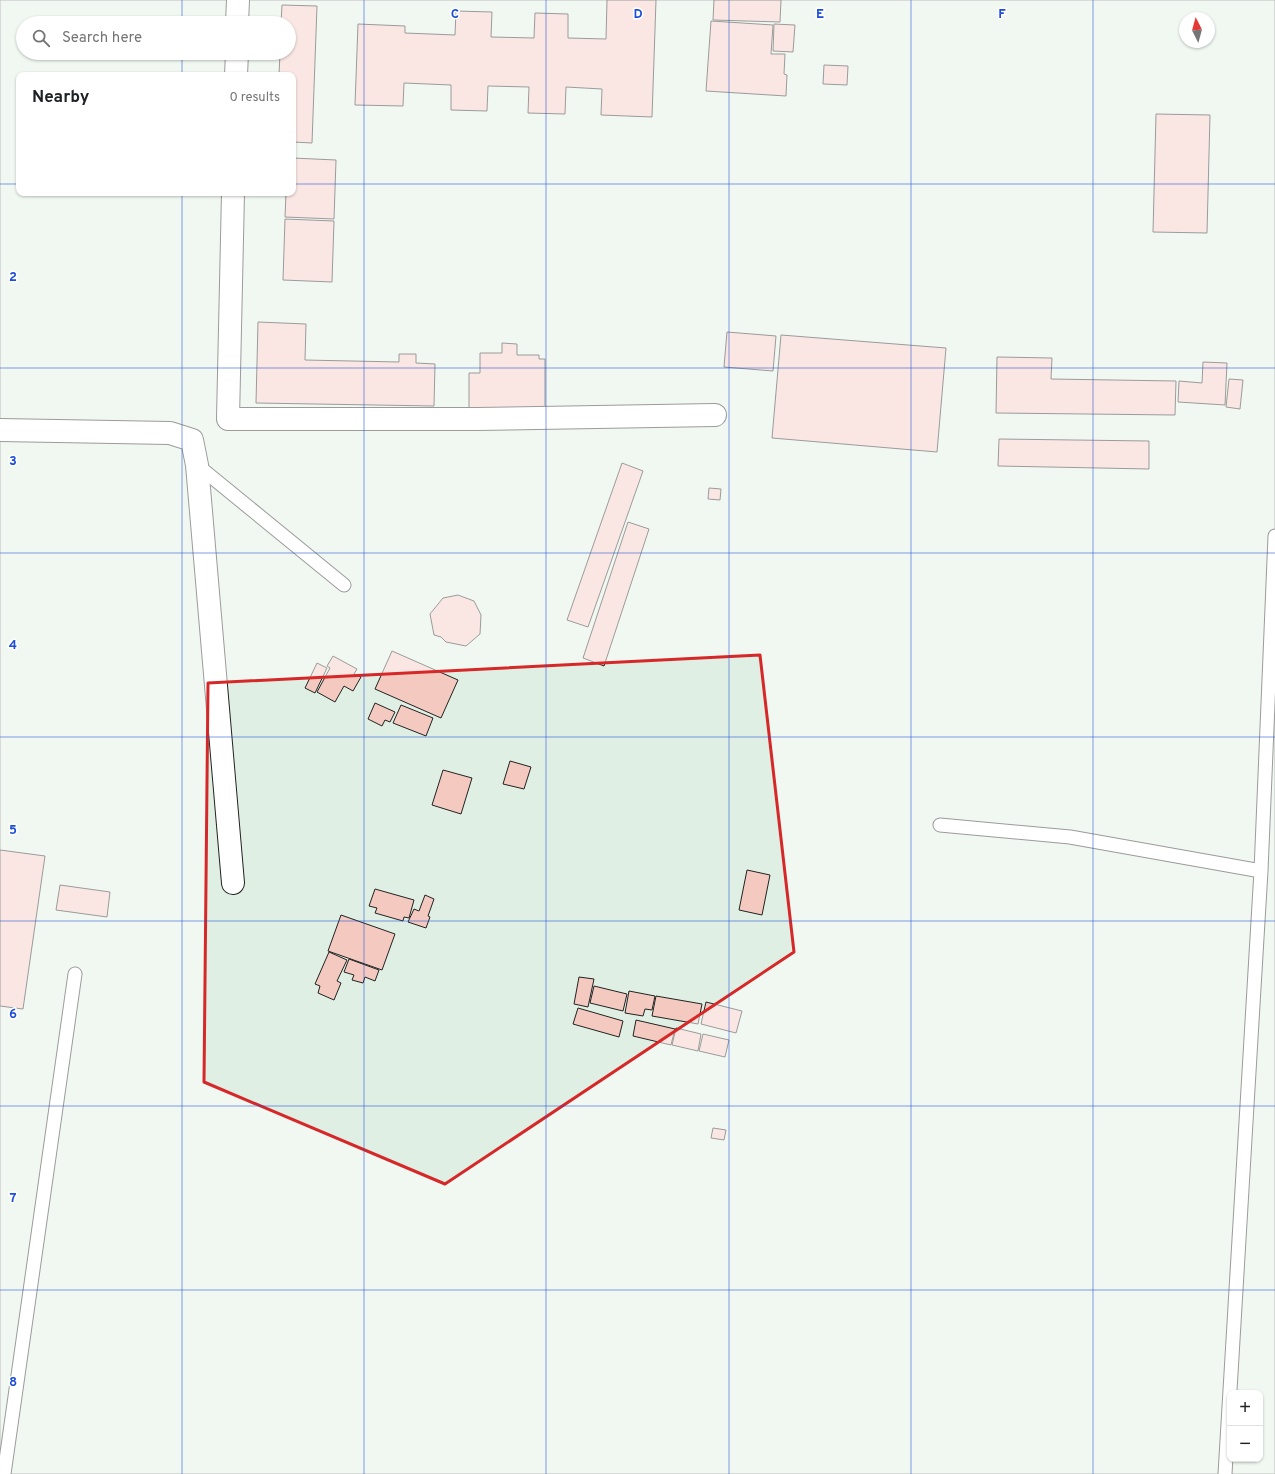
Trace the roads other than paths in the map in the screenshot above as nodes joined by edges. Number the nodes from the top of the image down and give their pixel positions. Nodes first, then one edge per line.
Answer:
1 (238, 0) edge
2 (237, 16) edge
3 (237, 60) edge
4 (236, 72) edge
5 (233, 196) edge
6 (715, 415) dead end
7 (0, 430) edge
8 (197, 465) junction
9 (1275, 536) edge
10 (344, 585) dead end
11 (940, 825) dead end
12 (1261, 871) junction
13 (233, 883) dead end
14 (75, 974) dead end
15 (4, 1474) edge
16 (1225, 1474) edge

1 - 2 street
3 - 4 street
5 - 6 street
7 - 8 street
8 - 10 lane
8 - 13 street
9 - 12 lane
11 - 12 lane
12 - 16 lane
14 - 15 lane

